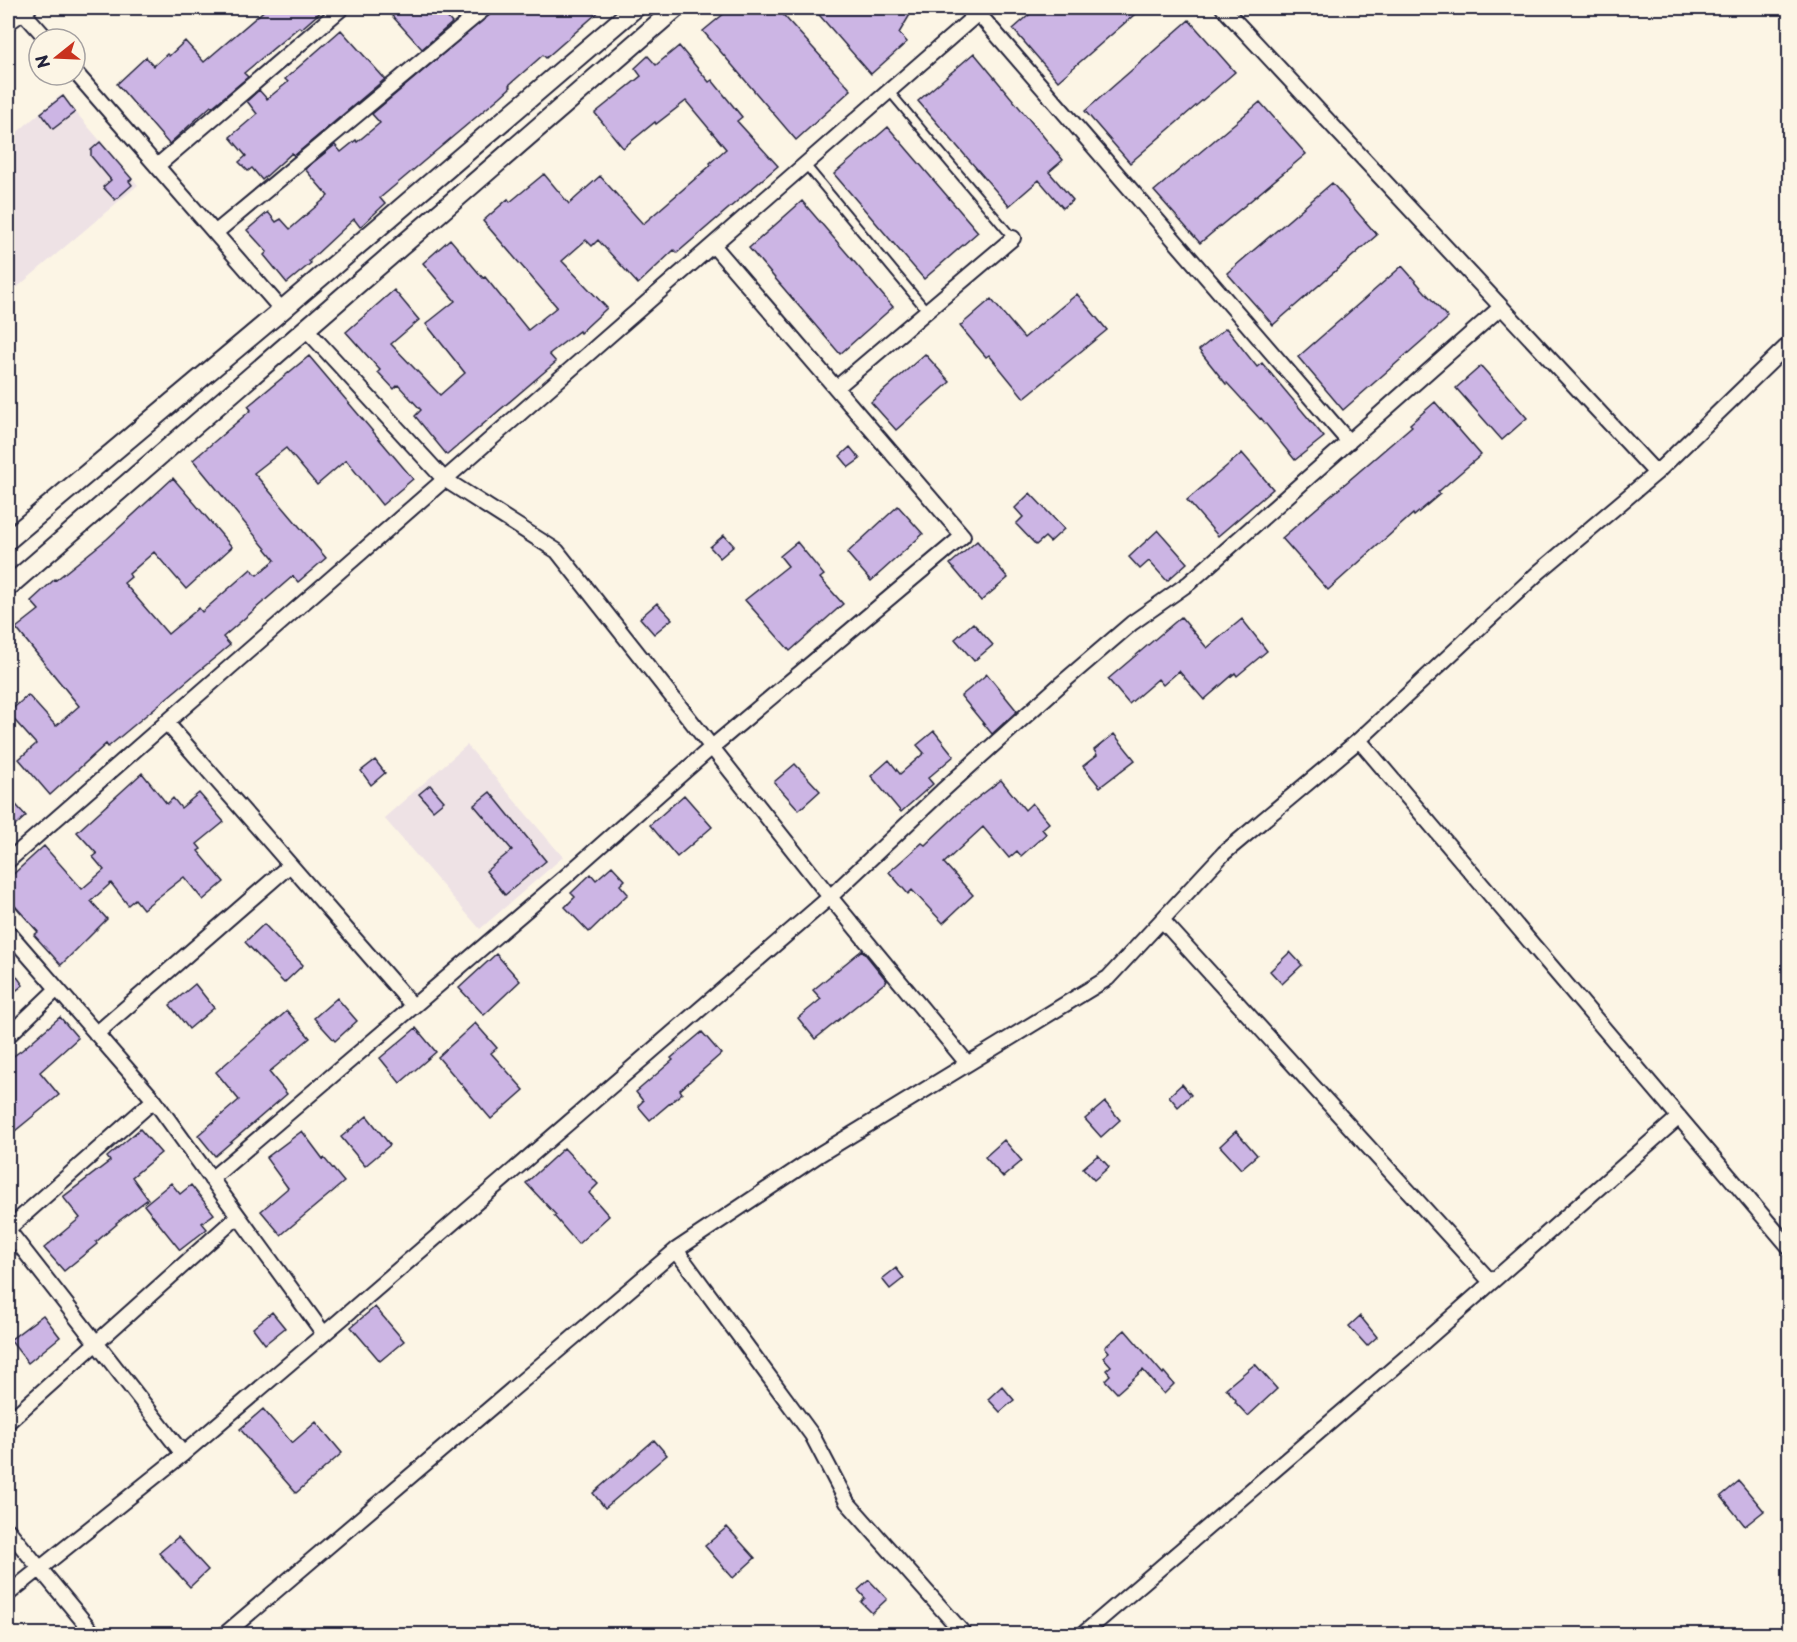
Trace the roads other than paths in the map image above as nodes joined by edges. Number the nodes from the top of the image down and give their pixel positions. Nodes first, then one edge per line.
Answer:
1 (342, 8) edge
2 (485, 8) edge
3 (635, 8) edge
4 (676, 8) edge
5 (1222, 8) edge
6 (24, 9) edge
7 (981, 10) edge
8 (8, 22) edge
9 (38, 27) edge
10 (87, 86) edge
11 (889, 91) junction
12 (805, 164) junction
13 (157, 166) junction
14 (215, 233) junction
15 (1013, 238) joint
16 (713, 245) junction
17 (1501, 307) junction
18 (282, 310) junction
19 (927, 311) junction
20 (306, 329) junction
21 (1790, 343) edge
22 (836, 388) junction
23 (1349, 442) junction
24 (1656, 473) junction
25 (444, 479) junction
26 (8, 540) edge
27 (8, 587) edge
28 (166, 722) junction
29 (1359, 740) junction
30 (712, 747) junction
31 (8, 861) edge
32 (290, 864) junction
33 (830, 897) junction
34 (1162, 920) junction
35 (8, 932) edge
36 (57, 989) junction
37 (413, 1006) junction
38 (96, 1034) junction
39 (8, 1036) edge
40 (967, 1063) junction
41 (154, 1100) junction
42 (1679, 1117) junction
43 (211, 1179) junction
44 (238, 1216) junction
45 (8, 1230) edge
46 (1790, 1248) edge
47 (676, 1250) junction
48 (1491, 1282) junction
49 (324, 1334) junction
50 (96, 1342) junction
51 (8, 1422) edge
52 (183, 1454) junction
53 (8, 1530) edge
54 (40, 1569) junction
55 (8, 1594) edge
56 (94, 1635) edge
57 (225, 1635) edge
58 (964, 1635) edge
59 (1083, 1635) edge

1 - 13 street
2 - 14 street
3 - 18 street
4 - 20 street
5 - 17 street
6 - 8 street
6 - 9 street
7 - 11 street
7 - 23 street
10 - 13 street
11 - 12 street
11 - 15 lane
12 - 16 street
12 - 19 lane
13 - 14 street
14 - 18 street
15 - 19 street
16 - 22 street
16 - 25 street
17 - 23 street
17 - 24 street
18 - 26 street
19 - 22 street
20 - 25 street
20 - 27 street
21 - 24 street
22 - 30 street
23 - 33 street
24 - 29 street
25 - 28 street
25 - 30 street
28 - 31 street
28 - 32 street
29 - 34 street
29 - 42 street
30 - 33 street
30 - 37 street
32 - 37 street
32 - 38 street
33 - 40 street
33 - 49 street
34 - 40 street
34 - 48 street
35 - 36 street
36 - 38 street
36 - 39 street
37 - 43 street
38 - 41 street
40 - 47 street
41 - 43 street
41 - 45 street
42 - 46 street
42 - 48 street
43 - 44 street
44 - 49 street
44 - 50 street
45 - 50 street
47 - 57 street
47 - 58 street
48 - 59 street
49 - 52 street
50 - 51 street
50 - 52 street
52 - 54 street
53 - 54 street
54 - 55 street
54 - 56 street

